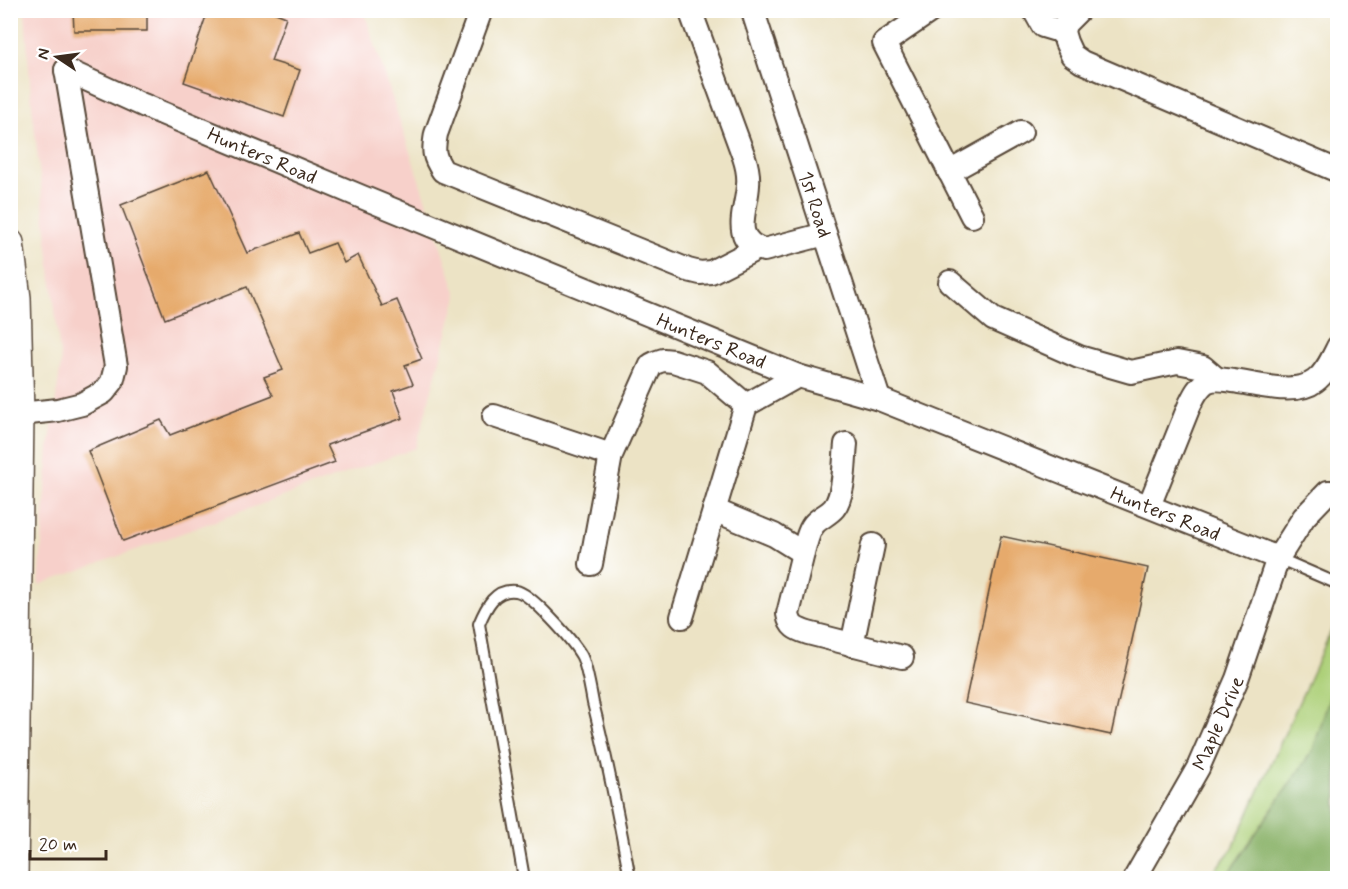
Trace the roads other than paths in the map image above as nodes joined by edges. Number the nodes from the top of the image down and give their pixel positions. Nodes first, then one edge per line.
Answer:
1 (481, 10) edge
2 (690, 10) edge
3 (753, 10) edge
4 (932, 10) edge
5 (1034, 10) edge
6 (1079, 10) edge
7 (1063, 32) junction
8 (1021, 132) dead end
9 (949, 171) junction
10 (1338, 171) edge
11 (972, 216) dead end
12 (825, 234) junction
13 (10, 243) edge
14 (758, 248) junction
15 (950, 282) dead end
16 (1338, 347) edge
17 (798, 376) junction
18 (1217, 379) junction
19 (879, 399) junction
20 (746, 405) junction
21 (15, 415) edge
22 (494, 416) dead end
23 (846, 444) dead end
24 (611, 455) junction
25 (1338, 492) edge
26 (1149, 506) junction
27 (714, 510) junction
28 (873, 545) dead end
29 (803, 553) junction
30 (1278, 558) junction
31 (591, 564) dead end
32 (1338, 584) edge
33 (682, 617) dead end
34 (852, 645) junction
35 (902, 657) dead end
36 (14, 879) edge
37 (525, 879) edge
38 (630, 879) edge
39 (1135, 879) edge

1 - 14 street
2 - 14 street
3 - 12 street, 1st Road
4 - 9 street
5 - 7 street
6 - 7 street
7 - 10 street
8 - 9 street
9 - 11 street
12 - 14 street
12 - 19 street, 1st Road
13 - 21 street
15 - 18 street
16 - 18 street
17 - 19 street, Hunters Road
17 - 20 street
17 - 21 street, Hunters Road
18 - 26 street
19 - 26 street, Hunters Road
20 - 24 street
20 - 27 street
21 - 36 street
22 - 24 street
23 - 29 street
24 - 31 street
25 - 30 street
26 - 30 street, Hunters Road
27 - 29 street
27 - 33 street
28 - 34 street
29 - 34 street
30 - 32 lane
30 - 39 street, Maple Drive
34 - 35 street
37 - 38 lane

